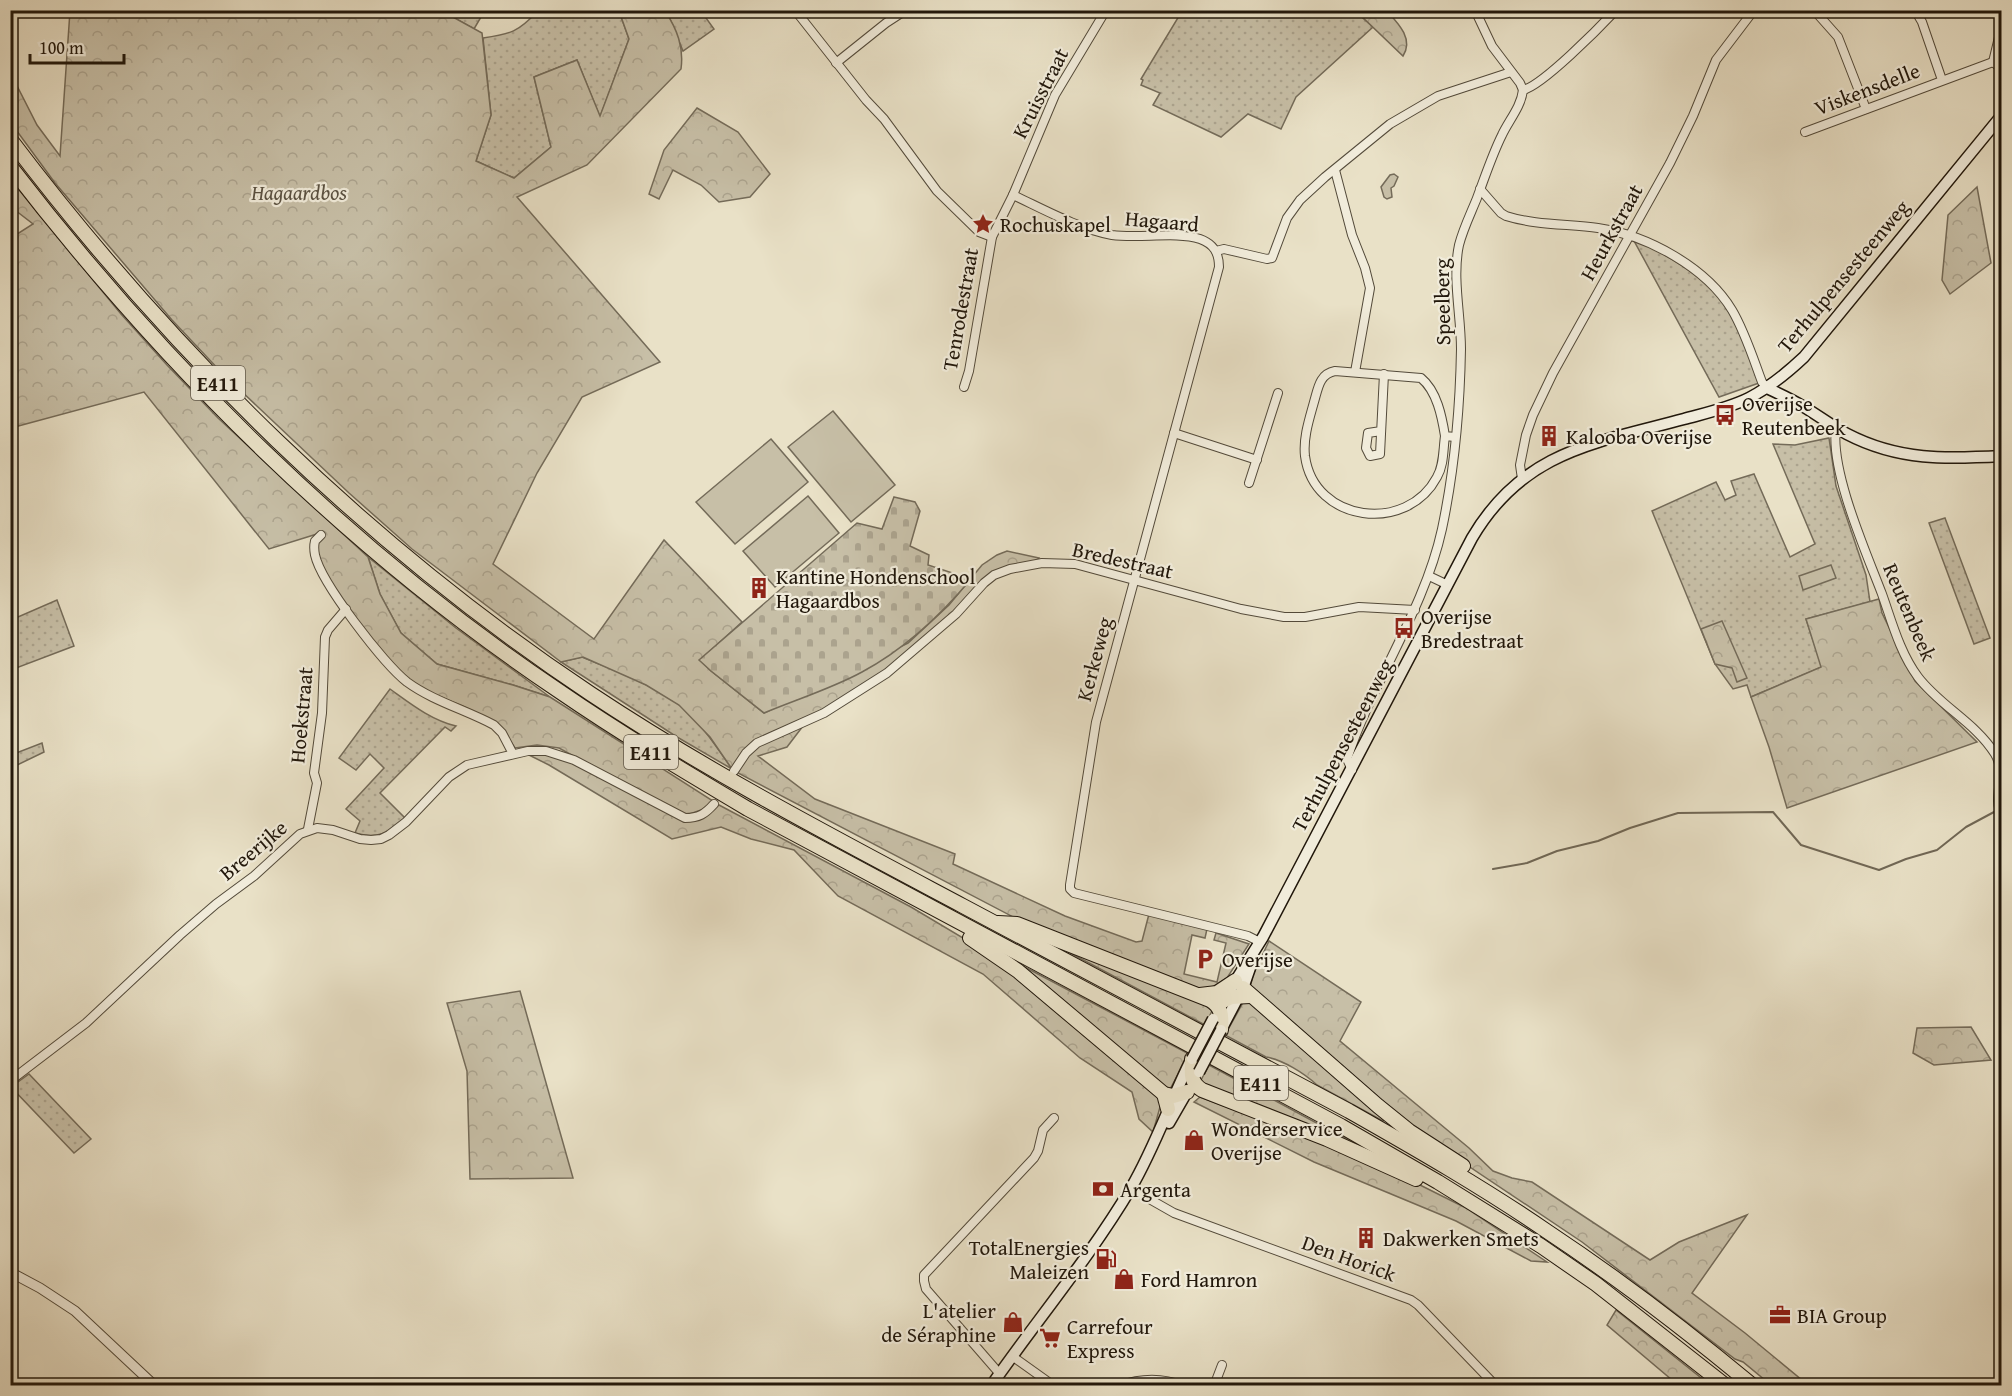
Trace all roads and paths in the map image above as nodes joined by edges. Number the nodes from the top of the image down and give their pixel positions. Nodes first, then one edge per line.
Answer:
1 (795, 10) edge
2 (906, 10) edge
3 (1106, 10) edge
4 (1475, 10) edge
5 (1616, 10) edge
6 (1754, 10) edge
7 (1814, 10) edge
8 (1915, 10) edge
9 (2001, 25) edge
10 (1993, 62) junction
11 (836, 63) junction
12 (2001, 69) edge
13 (1511, 72) junction
14 (1942, 81) junction
15 (1522, 90) junction
16 (1866, 109) junction
17 (2001, 115) edge
18 (1805, 132) dead end
19 (10, 139) edge
20 (10, 166) edge
21 (1335, 170) junction
22 (1480, 189) junction
23 (1012, 195) junction
24 (1630, 235) junction
25 (992, 237) junction
26 (1216, 250) junction
27 (1355, 372) junction
28 (1384, 374) junction
29 (1782, 378) junction
30 (964, 387) dead end
31 (1767, 388) junction
32 (1278, 393) dead end
33 (1803, 406) junction
34 (1836, 428) junction
35 (1381, 431) dead end
36 (1174, 433) junction
37 (1444, 436) junction
38 (1455, 437) junction
39 (1444, 447) junction
40 (1454, 448) junction
41 (2001, 456) edge
42 (1257, 459) junction
43 (1522, 479) junction
44 (1249, 483) dead end
45 (321, 535) dead end
46 (1429, 576) junction
47 (1133, 579) junction
48 (1448, 585) junction
49 (346, 609) junction
50 (1415, 610) junction
51 (513, 754) junction
52 (1352, 770) junction
53 (734, 771) dead end
54 (714, 804) dead end
55 (2001, 816) edge
56 (308, 829) junction
57 (936, 911) junction
58 (994, 922) junction
59 (1260, 942) junction
60 (1242, 990) junction
61 (1198, 995) junction
62 (1222, 1009) junction
63 (1221, 1030) joint
64 (1192, 1059) joint
65 (10, 1081) edge
66 (1190, 1081) junction
67 (1215, 1095) junction
68 (1171, 1101) junction
69 (1054, 1118) dead end
70 (1445, 1166) junction
71 (1470, 1171) junction
72 (1438, 1182) junction
73 (1130, 1188) junction
74 (1547, 1231) junction
75 (10, 1272) edge
76 (1012, 1356) junction
77 (1222, 1365) dead end
78 (999, 1373) junction
79 (155, 1386) edge
80 (991, 1386) edge
81 (1054, 1386) edge
82 (1119, 1386) edge
83 (1183, 1386) edge
84 (1214, 1386) edge
85 (1496, 1386) edge
86 (1726, 1386) edge
87 (1753, 1386) edge

1 - 11 street
2 - 11 street
3 - 23 street, Kruisstraat
4 - 13 street
5 - 15 street
6 - 24 street, Heurkstraat
7 - 16 street
8 - 14 street
9 - 10 street
10 - 12 street
10 - 14 street, Viskensdelle
11 - 25 street
13 - 15 street
13 - 21 street, Hagaard
14 - 16 street, Viskensdelle
15 - 22 street, Speelberg
16 - 18 street, Viskensdelle
17 - 29 main road, Terhulpensesteenweg
19 - 58 highway, E411
20 - 57 highway, E411
21 - 26 street, Hagaard
21 - 27 street
22 - 24 street
22 - 38 street, Speelberg
23 - 25 street
23 - 26 street, Hagaard
24 - 31 street
24 - 43 street, Heurkstraat
25 - 30 street, Tenrodestraat
26 - 36 street, Kerkeweg
27 - 28 street
27 - 39 street
28 - 35 street
28 - 37 street
29 - 31 main road, Terhulpensesteenweg
29 - 33 main road
31 - 33 main road
31 - 43 main road, Terhulpensesteenweg
32 - 42 street
33 - 34 main road
34 - 41 main road
34 - 55 street, Reutenbeek
36 - 42 street
36 - 47 street, Kerkeweg
37 - 38 street
37 - 39 street
38 - 40 street, Speelberg
39 - 40 street
40 - 46 street, Speelberg
42 - 44 street
43 - 48 main road, Terhulpensesteenweg
45 - 49 street
46 - 48 street
46 - 50 street, Speelberg
47 - 50 street, Bredestraat
47 - 53 street, Bredestraat
47 - 59 street, Kerkeweg
48 - 52 main road, Terhulpensesteenweg
49 - 51 street
49 - 56 street, Hoekstraat
50 - 52 street, Speelberg
51 - 54 street, Breerijke
51 - 56 street, Breerijke
52 - 59 main road, Terhulpensesteenweg
56 - 65 street, Breerijke
57 - 68 highway
57 - 72 highway, E411
58 - 61 highway
58 - 70 highway, E411
59 - 60 main road, Terhulpensesteenweg
60 - 61 highway
60 - 62 highway
60 - 71 highway
61 - 62 highway
62 - 63 highway
62 - 64 main road, bridge
63 - 66 main road, bridge
64 - 66 highway
66 - 67 highway
66 - 68 highway
67 - 68 highway
67 - 72 highway
68 - 73 main road
69 - 78 street
70 - 71 highway
70 - 74 highway, E411
71 - 74 highway
72 - 86 highway, E411
73 - 76 main road
73 - 85 street, Den Horick
74 - 87 highway, E411
75 - 79 street
76 - 78 main road
76 - 81 street
77 - 84 street
78 - 80 main road
82 - 83 street

